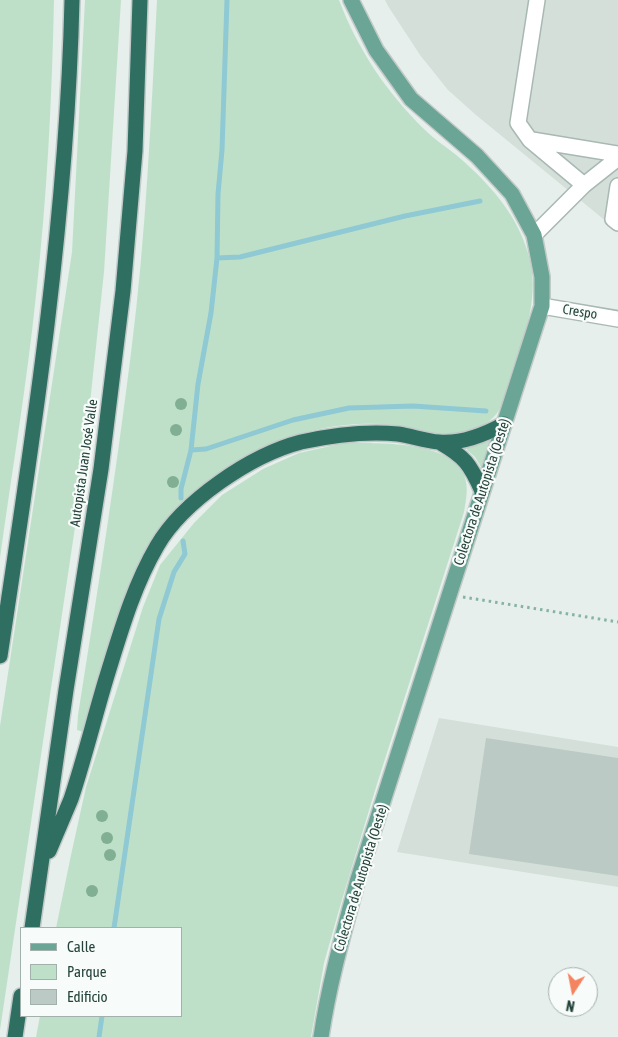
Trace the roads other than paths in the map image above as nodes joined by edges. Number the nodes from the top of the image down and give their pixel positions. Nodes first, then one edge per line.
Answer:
1 (72, 0) edge
2 (140, 0) edge
3 (351, 0) edge
4 (537, 0) edge
5 (530, 140) junction
6 (618, 154) edge
7 (618, 158) edge
8 (584, 185) junction
9 (618, 186) edge
10 (618, 223) edge
11 (534, 235) junction
12 (542, 306) junction
13 (618, 319) edge
14 (504, 424) junction
15 (440, 442) junction
16 (482, 491) junction
17 (0, 656) edge
18 (41, 871) junction
19 (32, 927) edge
20 (20, 1003) edge
21 (15, 1037) edge
22 (321, 1037) edge

1 - 17 highway
2 - 18 highway, Autopista Juan José Valle
3 - 11 main road, Colectora de Autopista (Oeste)
4 - 5 street
5 - 6 street
5 - 8 street
7 - 8 street
8 - 11 street
9 - 10 street
11 - 12 main road, Colectora de Autopista (Oeste)
12 - 13 street, Crespo
12 - 14 main road, Colectora de Autopista (Oeste)
14 - 15 highway
14 - 16 main road, Colectora de Autopista (Oeste)
15 - 16 highway
15 - 18 highway
16 - 22 main road, Colectora de Autopista (Oeste)
18 - 19 highway, Autopista Juan José Valle
20 - 21 highway

